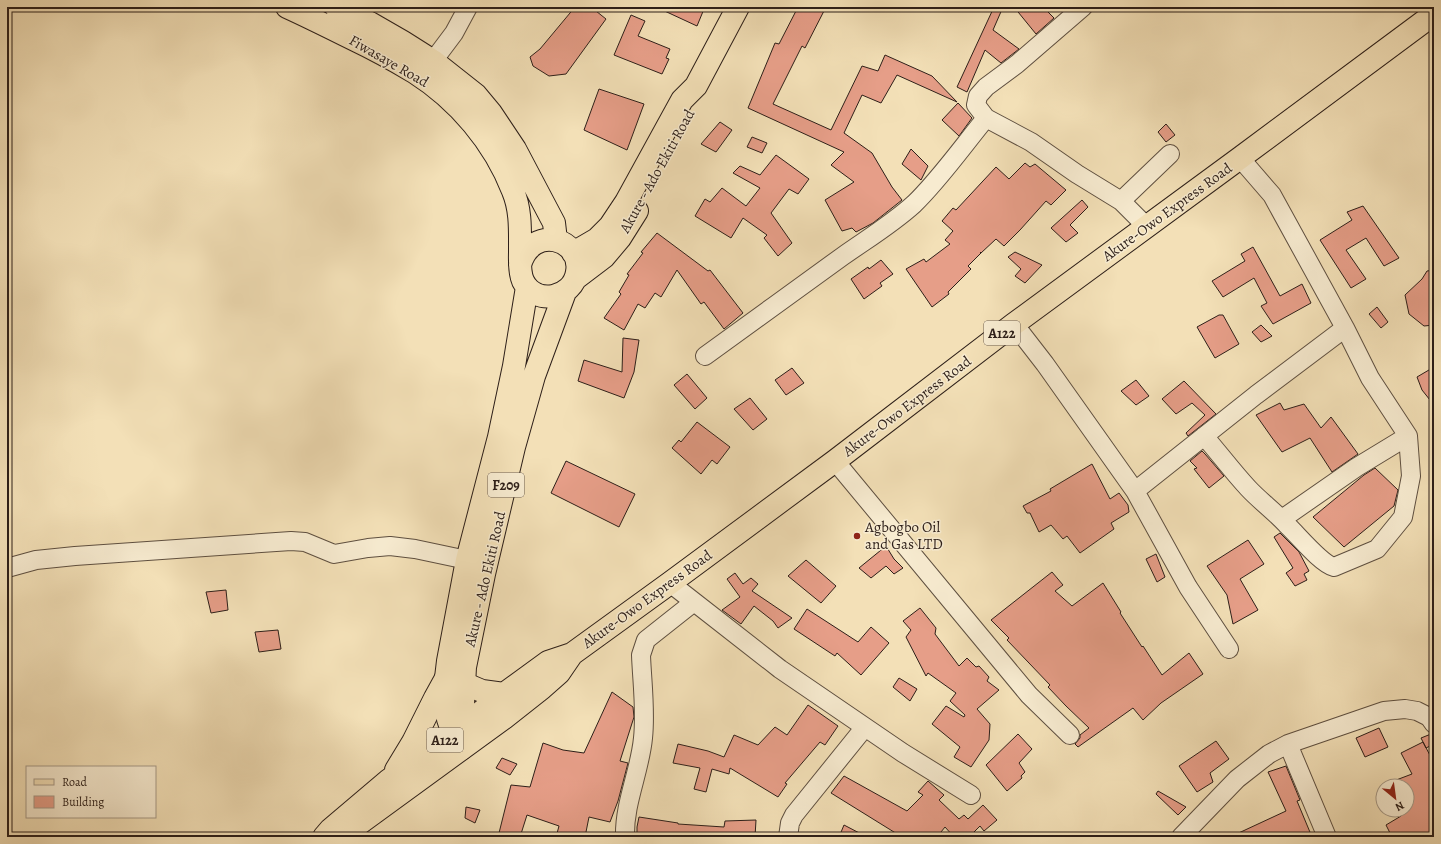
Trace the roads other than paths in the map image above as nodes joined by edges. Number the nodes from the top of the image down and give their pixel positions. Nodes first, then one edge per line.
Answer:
1 (287, 7) edge
2 (336, 7) edge
3 (468, 7) edge
4 (738, 7) edge
5 (1083, 7) edge
6 (1434, 14) edge
7 (433, 62) junction
8 (696, 86) junction
9 (986, 118) junction
10 (1170, 154) dead end
11 (1240, 158) junction
12 (1121, 201) junction
13 (1147, 227) junction
14 (561, 239) junction
15 (597, 239) junction
16 (520, 265) junction
17 (570, 286) junction
18 (527, 287) junction
19 (1014, 324) junction
20 (1345, 328) junction
21 (704, 356) dead end
22 (1204, 436) junction
23 (1408, 436) junction
24 (835, 461) junction
25 (1135, 491) junction
26 (1282, 519) junction
27 (467, 560) junction
28 (7, 568) edge
29 (670, 583) junction
30 (694, 602) junction
31 (1229, 649) dead end
32 (572, 654) junction
33 (455, 680) junction
34 (504, 694) junction
35 (1434, 724) edge
36 (865, 727) junction
37 (1070, 735) dead end
38 (463, 737) junction
39 (1288, 744) junction
40 (389, 780) junction
41 (972, 796) dead end
42 (324, 837) edge
43 (341, 837) edge
44 (625, 837) edge
45 (788, 837) edge
46 (1181, 837) edge
47 (1327, 837) edge

1 - 16 main road, Fiwasaye Road
2 - 7 main road, Fiwasaye Road
3 - 7 street
4 - 8 main road
5 - 9 street
6 - 11 main road, Akure-Owo Express Road / A122
7 - 14 main road, Fiwasaye Road
8 - 15 main road, Akure - Ado Ekiti Road
8 - 17 main road, Akure - Ado Ekiti Road
9 - 12 street
9 - 21 street
10 - 12 street
11 - 13 main road, Akure-Owo Express Road / A122
11 - 20 street
12 - 13 street
13 - 19 main road, Akure-Owo Express Road / A122
14 - 15 main road, Akure - Ado Ekiti Road
14 - 15 main road
14 - 16 main road
14 - 17 main road
16 - 18 main road
17 - 18 main road
17 - 33 main road, Akure - Ado Ekiti Road / F209
18 - 27 main road, Akure - Ado Ekiti Road / F209
19 - 24 main road, Akure-Owo Express Road / A122
19 - 25 street
20 - 22 street
20 - 23 street
22 - 25 street
22 - 26 street
23 - 26 street
23 - 26 street
24 - 29 main road, Akure-Owo Express Road / A122
24 - 37 street
25 - 31 street
27 - 28 street
27 - 33 main road, Akure - Ado Ekiti Road / F209
29 - 30 street
29 - 32 main road, Akure-Owo Express Road / A122
30 - 36 street
30 - 44 street
32 - 34 main road, Akure-Owo Express Road / A122
32 - 38 main road, Akure-Owo Express Road / A122
33 - 34 main road
33 - 38 main road
33 - 40 main road
34 - 38 main road, Akure-Owo Express Road / A122
35 - 39 street
36 - 41 street
36 - 45 street
38 - 40 main road, Akure-Owo Express Road / A122
38 - 43 main road, Akure-Owo Express Road / A122
39 - 46 street
39 - 47 street
40 - 42 main road, Akure-Owo Express Road / A122

